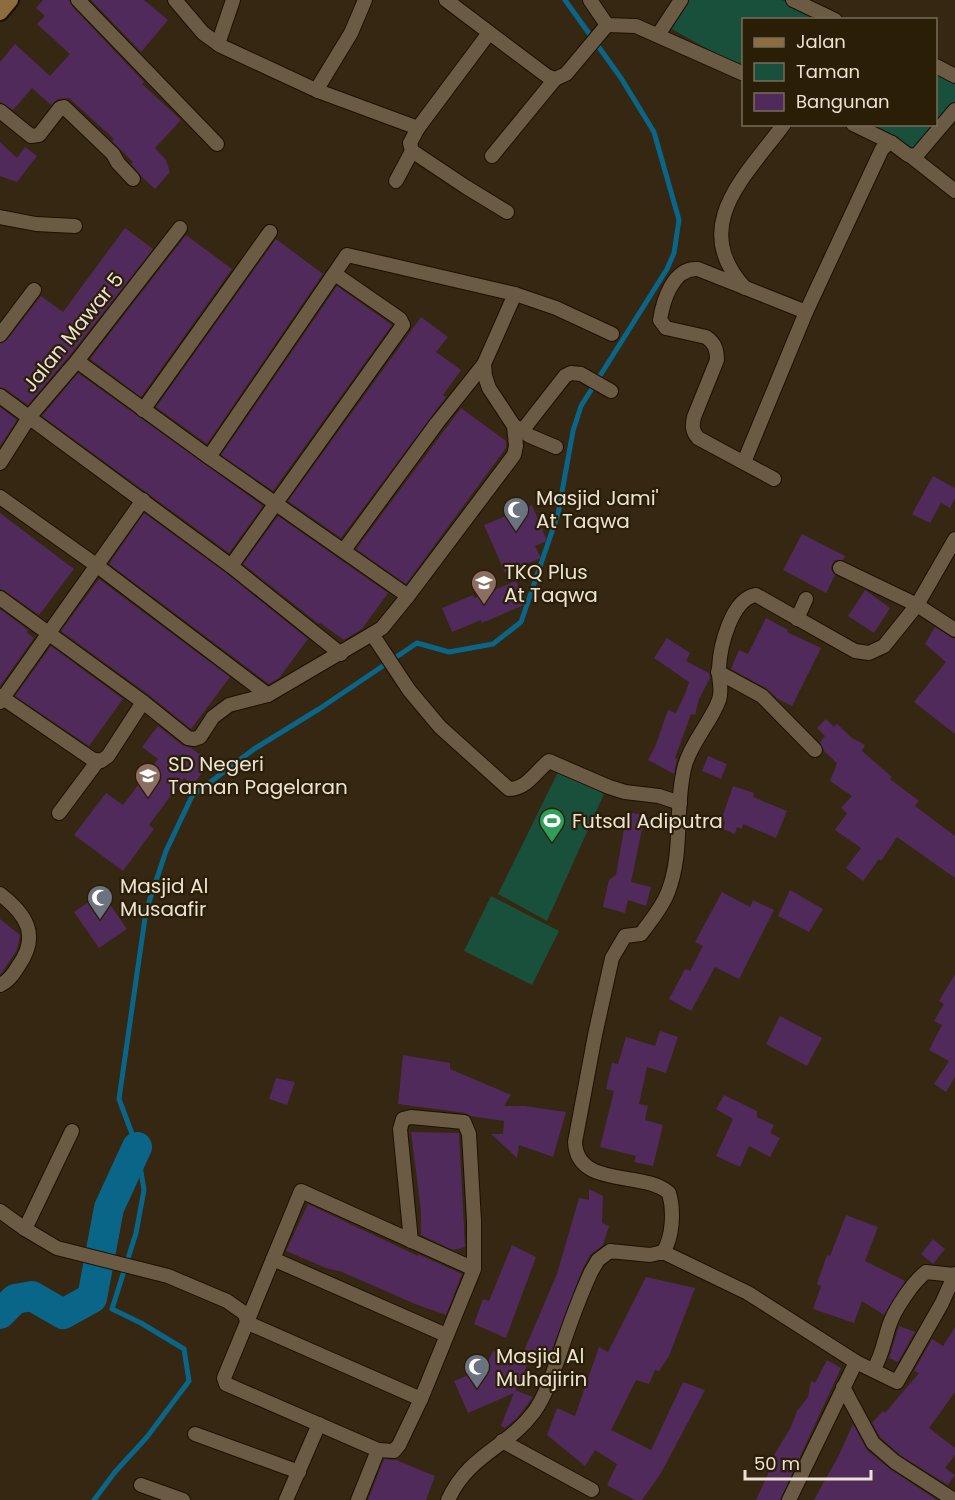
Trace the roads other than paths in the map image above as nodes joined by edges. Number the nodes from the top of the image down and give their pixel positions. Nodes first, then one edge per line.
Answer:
1 (78, 0) edge
2 (175, 0) edge
3 (233, 0) edge
4 (364, 0) edge
5 (446, 0) edge
6 (590, 0) edge
7 (681, 0) edge
8 (793, 0) edge
9 (831, 18) edge
10 (605, 28) junction
11 (489, 33) junction
12 (658, 35) junction
13 (218, 44) junction
14 (937, 67) edge
15 (742, 73) edge
16 (955, 76) edge
17 (555, 79) junction
18 (318, 91) junction
19 (0, 111) edge
20 (955, 111) edge
21 (783, 126) edge
22 (857, 126) edge
23 (418, 128) junction
24 (892, 143) junction
25 (217, 144) dead end
26 (412, 152) junction
27 (492, 156) dead end
28 (912, 157) junction
29 (133, 179) dead end
30 (396, 181) dead end
31 (955, 191) edge
32 (507, 212) dead end
33 (0, 217) edge
34 (75, 226) dead end
35 (180, 228) dead end
36 (270, 232) dead end
37 (335, 274) junction
38 (745, 289) junction
39 (34, 290) dead end
40 (515, 294) junction
41 (806, 312) junction
42 (612, 334) dead end
43 (0, 335) edge
44 (77, 361) junction
45 (484, 364) junction
46 (606, 387) dead end
47 (0, 396) edge
48 (143, 410) junction
49 (30, 416) junction
50 (518, 428) junction
51 (556, 447) dead end
52 (209, 457) junction
53 (744, 462) junction
54 (0, 463) edge
55 (774, 479) dead end
56 (0, 497) edge
57 (143, 500) junction
58 (275, 502) junction
59 (955, 539) edge
60 (344, 550) junction
61 (96, 566) junction
62 (231, 566) junction
63 (840, 568) dead end
64 (408, 596) junction
65 (0, 598) edge
66 (806, 599) dead end
67 (917, 605) junction
68 (797, 619) junction
69 (955, 630) edge
70 (48, 633) junction
71 (372, 634) junction
72 (341, 654) junction
73 (718, 672) junction
74 (268, 695) junction
75 (1, 698) edge
76 (143, 702) junction
77 (815, 750) dead end
78 (97, 762) junction
79 (680, 803) junction
80 (59, 813) dead end
81 (0, 894) edge
82 (1, 985) edge
83 (72, 1131) dead end
84 (0, 1211) edge
85 (25, 1229) junction
86 (411, 1241) junction
87 (663, 1252) junction
88 (273, 1259) junction
89 (474, 1269) junction
90 (955, 1274) edge
91 (248, 1323) junction
92 (446, 1335) junction
93 (856, 1362) junction
94 (873, 1370) junction
95 (843, 1387) junction
96 (421, 1399) junction
97 (319, 1424) junction
98 (195, 1434) dead end
99 (502, 1441) junction
100 (378, 1449) junction
101 (299, 1473) junction
102 (141, 1485) dead end
103 (592, 1490) dead end
104 (950, 1498) edge
105 (183, 1500) edge
106 (286, 1500) edge
107 (358, 1500) edge
108 (448, 1500) edge
109 (789, 1500) edge

1 - 25 street
2 - 13 street
3 - 13 street
4 - 18 street
5 - 11 street
6 - 10 street
7 - 12 street
8 - 9 street
10 - 12 street
10 - 17 street
11 - 17 street
11 - 23 street
12 - 15 street
13 - 18 street
14 - 16 street
17 - 27 street
18 - 23 street
19 - 29 street
20 - 28 street
21 - 38 street
22 - 24 street
23 - 26 street
24 - 28 street
24 - 41 street
26 - 30 street
26 - 32 street
28 - 31 street
33 - 34 street
35 - 44 street, Jalan Mawar 5
36 - 48 street
37 - 40 street
37 - 52 street
37 - 58 street
38 - 41 street
38 - 53 street
39 - 43 street
40 - 42 street
40 - 45 street
41 - 53 street
44 - 48 street
44 - 49 street, Jalan Mawar 5
45 - 50 street
45 - 60 street
46 - 50 street
47 - 49 street
48 - 52 street
49 - 54 street, Jalan Mawar 5
49 - 57 street
50 - 51 street
50 - 64 street
52 - 58 street
53 - 55 street
56 - 61 street
57 - 61 street
57 - 62 street
58 - 60 street
58 - 62 street
59 - 67 street
60 - 64 street
61 - 70 street
61 - 74 street
62 - 72 street
63 - 67 street
64 - 71 street
65 - 70 street
66 - 68 street
67 - 68 street
67 - 69 street
68 - 73 street
70 - 75 street
70 - 76 street
71 - 72 street
71 - 79 street
72 - 74 street
73 - 77 street
73 - 79 street
74 - 76 street
75 - 78 street
76 - 78 street
78 - 80 street
79 - 87 street
81 - 82 street
83 - 85 street
84 - 85 street
85 - 91 street
86 - 88 street
86 - 89 street
86 - 89 street
87 - 93 street
87 - 99 street
88 - 91 street
88 - 92 street
89 - 92 street
90 - 94 street
90 - 94 street
91 - 96 street
91 - 97 street
92 - 96 street
93 - 94 street
93 - 95 street
95 - 104 street
95 - 109 street
96 - 100 street
97 - 100 street
97 - 101 street
98 - 101 street
99 - 103 street
99 - 108 street
100 - 107 street
101 - 106 street
102 - 105 street

